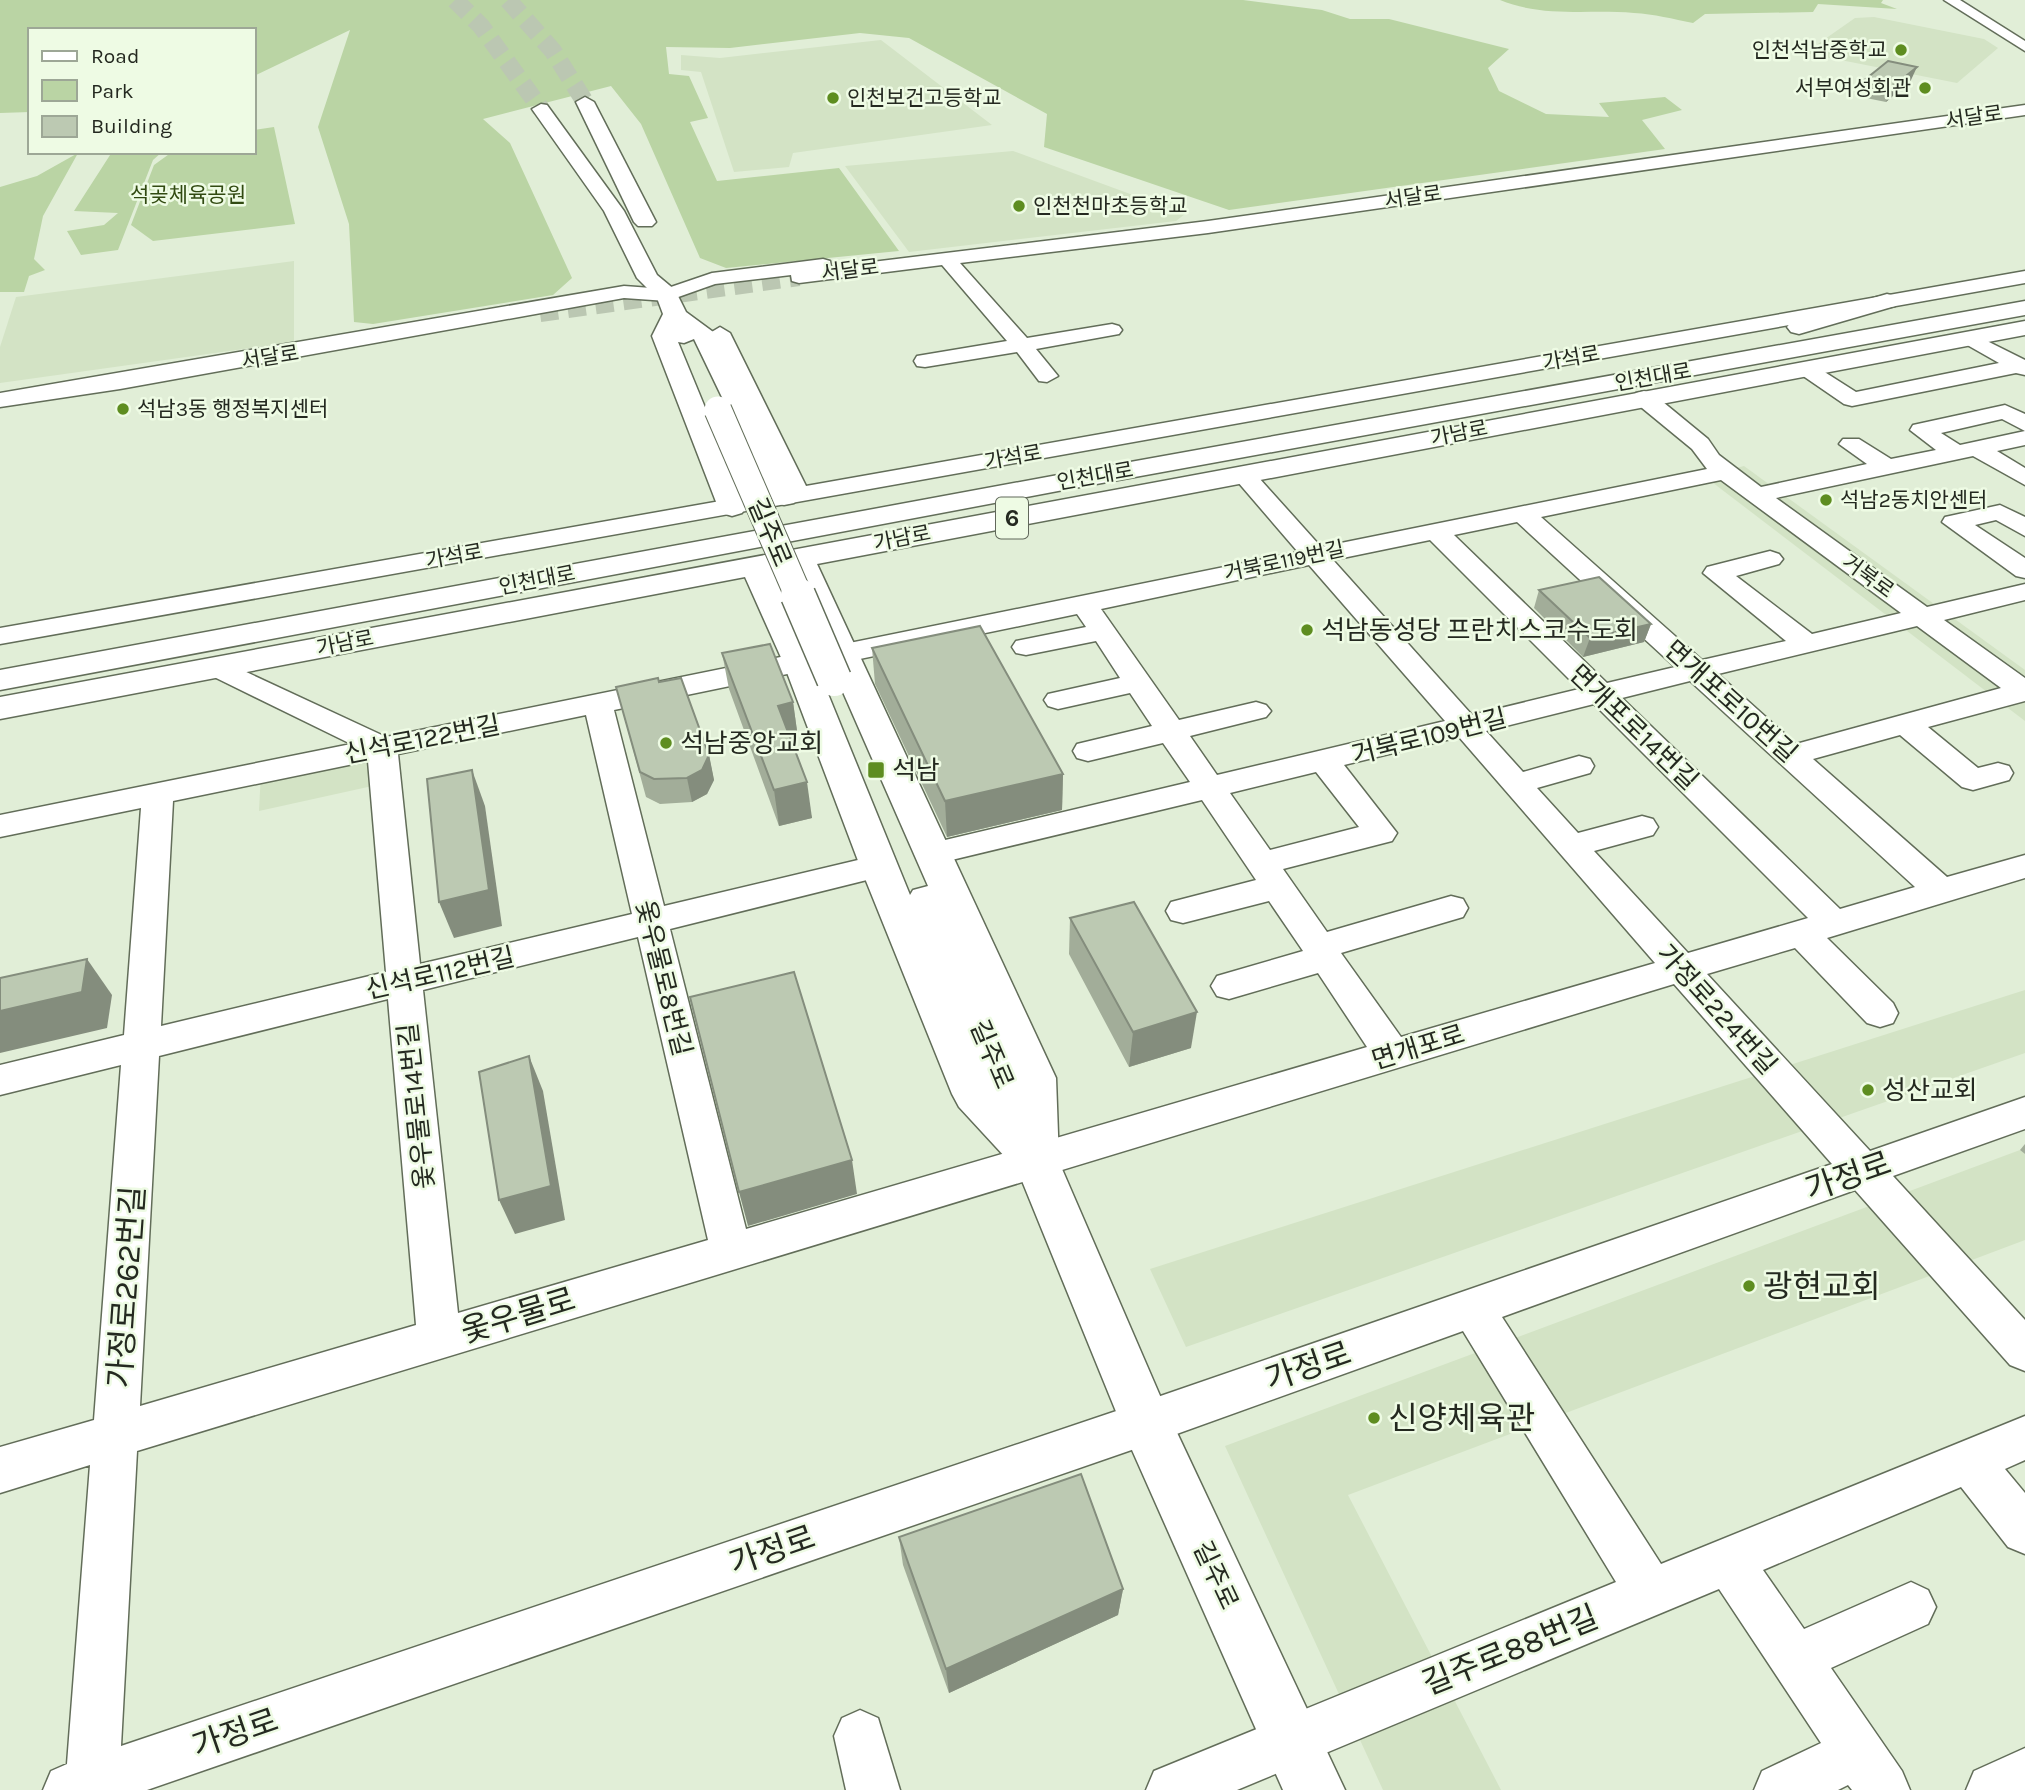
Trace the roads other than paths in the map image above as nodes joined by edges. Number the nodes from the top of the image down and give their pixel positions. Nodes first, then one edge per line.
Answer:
1 (1951, 0) edge
2 (2025, 47) edge
3 (584, 102) tunnel mouth
4 (541, 109) tunnel mouth
5 (2025, 110) edge
6 (1208, 227) junction
7 (652, 238) dead end
8 (663, 263) dead end
9 (951, 264) junction
10 (798, 276) junction
11 (2025, 277) edge
12 (2025, 292) edge
13 (1887, 302) junction
14 (671, 305) junction
15 (2025, 308) edge
16 (2025, 328) edge
17 (1112, 330) dead end
18 (720, 333) dead end
19 (1969, 338) junction
20 (1752, 341) junction
21 (1022, 345) junction
22 (1870, 357) junction
23 (925, 361) dead end
24 (2022, 368) edge
25 (1804, 369) junction
26 (1047, 376) dead end
27 (1631, 394) junction
28 (0, 400) edge
29 (2022, 437) edge
30 (1851, 444) dead end
31 (1966, 450) junction
32 (1718, 466) junction
33 (1887, 467) junction
34 (1243, 474) junction
35 (2025, 478) edge
36 (1756, 495) junction
37 (791, 496) junction
38 (732, 506) junction
39 (2013, 509) edge
40 (1522, 514) junction
41 (2025, 528) edge
42 (1435, 531) junction
43 (1313, 554) junction
44 (799, 558) junction
45 (1770, 559) dead end
46 (755, 566) junction
47 (2025, 570) edge
48 (2025, 592) edge
49 (1084, 604) junction
50 (1923, 617) junction
51 (1102, 632) junction
52 (0, 636) edge
53 (1807, 644) junction
54 (1026, 647) dead end
55 (0, 660) edge
56 (826, 665) junction
57 (216, 667) junction
58 (1698, 671) junction
59 (0, 680) edge
60 (1137, 683) junction
61 (2025, 691) edge
62 (1600, 694) junction
63 (1058, 700) dead end
64 (598, 703) junction
65 (0, 708) edge
66 (1256, 711) dead end
67 (1906, 724) junction
68 (1465, 727) junction
69 (1170, 732) junction
70 (382, 747) junction
71 (1088, 751) dead end
72 (1791, 755) junction
73 (1324, 761) junction
74 (1580, 766) dead end
75 (1998, 773) dead end
76 (1515, 784) junction
77 (1208, 789) junction
78 (158, 792) junction
79 (0, 825) edge
80 (1642, 827) dead end
81 (1571, 846) junction
82 (934, 853) junction
83 (879, 866) junction
84 (2025, 866) edge
85 (1268, 876) junction
86 (1940, 890) junction
87 (1451, 908) dead end
88 (1183, 911) dead end
89 (1833, 922) junction
90 (651, 923) junction
91 (1800, 932) junction
92 (1322, 953) junction
93 (1680, 968) junction
94 (404, 982) junction
95 (1229, 986) dead end
96 (1880, 1013) dead end
97 (142, 1045) junction
98 (1392, 1054) junction
99 (0, 1080) edge
100 (2025, 1113) edge
101 (1037, 1161) junction
102 (1864, 1170) junction
103 (731, 1252) junction
104 (1473, 1308) junction
105 (439, 1339) junction
106 (2025, 1351) edge
107 (1146, 1423) junction
108 (117, 1433) junction
109 (2025, 1438) edge
110 (1969, 1461) junction
111 (0, 1470) edge
112 (2025, 1530) edge
113 (1728, 1560) junction
114 (1650, 1592) junction
115 (1911, 1607) dead end
116 (1795, 1660) junction
117 (860, 1736) dead end
118 (1292, 1740) junction
119 (1871, 1771) edge
120 (2025, 1774) edge
121 (84, 1787) edge
122 (873, 1790) edge
123 (1173, 1790) edge
124 (1314, 1790) edge
125 (1781, 1790) edge
126 (1993, 1790) edge

1 - 2 street
3 - 7 main road
4 - 14 main road, 길주로
5 - 6 street, 서달로
6 - 9 street
6 - 10 street
8 - 14 main road, 길주로
9 - 10 street
9 - 21 street
10 - 14 street
11 - 13 street, 가석로
12 - 20 main road, 인천대로
13 - 20 main road
13 - 37 street, 가석로
14 - 28 street, 서달로
14 - 37 main road, 길주로
14 - 38 main road, 길주로
14 - 56 main road, 길주로, bridge
15 - 27 main road, 인천대로
16 - 19 main road, 가남로 / 6
17 - 21 street
18 - 37 street
19 - 22 main road, 가남로 / 6
19 - 24 street
20 - 55 main road, 인천대로
21 - 23 street
21 - 26 street
22 - 25 main road, 가남로 / 6
22 - 27 main road
24 - 25 street
25 - 27 main road, 가남로 / 6
27 - 32 street, 거북로
27 - 34 main road, 가남로 / 6
27 - 59 main road, 인천대로
29 - 31 street
29 - 31 street
30 - 33 street
31 - 33 street
31 - 35 street
32 - 36 street, 거북로
32 - 40 street, 거북로119번길
33 - 36 street
34 - 43 street, 가정로224번길
34 - 44 main road, 가남로 / 6
36 - 50 street, 거북로
37 - 38 street, 가석로
38 - 52 street, 가석로
39 - 41 street
39 - 47 street
40 - 42 street, 거북로119번길
40 - 58 street, 면개포로10번길
42 - 43 street, 거북로119번길
42 - 62 street, 면개포로14번길
43 - 49 street, 거북로119번길
43 - 68 street, 가정로224번길
44 - 46 main road, 가남로 / 6
44 - 56 main road
45 - 53 street
46 - 56 main road
46 - 57 main road, 가남로 / 6
48 - 50 street, 거북로109번길
49 - 51 street
49 - 56 street, 거북로119번길
50 - 53 street, 거북로109번길
50 - 61 street, 거북로
51 - 54 street
51 - 60 street
53 - 58 street, 거북로109번길
56 - 64 street, 신석로122번길
56 - 82 main road
56 - 83 main road
56 - 101 main road, 길주로
57 - 65 main road, 가남로 / 6
57 - 70 street
58 - 62 street, 거북로109번길
58 - 72 street, 면개포로10번길
60 - 63 street
60 - 69 street
61 - 67 street, 거북로
62 - 68 street, 거북로109번길
62 - 89 street, 면개포로14번길
64 - 70 street, 신석로122번길
64 - 90 street, 옻우물로8번길
66 - 69 street
67 - 72 street, 거북로
67 - 75 street
68 - 73 street, 거북로109번길
68 - 76 street, 가정로224번길
69 - 71 street
69 - 77 street
70 - 78 street, 신석로122번길
70 - 94 street, 옻우물로14번길
72 - 86 street, 면개포로10번길
73 - 77 street, 거북로109번길
73 - 85 street
74 - 76 street
76 - 81 street, 가정로224번길
77 - 82 street, 거북로109번길
77 - 85 street
78 - 79 street, 신석로122번길
78 - 97 street, 가정로262번길
80 - 81 street
81 - 93 street, 가정로224번길
82 - 101 main road
83 - 90 street, 신석로112번길
83 - 101 main road
84 - 86 street, 면개포로
85 - 88 street
85 - 92 street
86 - 89 street, 면개포로
87 - 92 street
89 - 91 street, 면개포로
90 - 94 street, 신석로112번길
90 - 103 street, 옻우물로8번길
91 - 93 street, 면개포로
91 - 96 street
92 - 95 street
92 - 98 street
93 - 98 street, 면개포로
93 - 102 street, 가정로224번길
94 - 97 street, 신석로112번길
94 - 105 street, 옻우물로14번길
97 - 99 street, 신석로112번길
97 - 108 street, 가정로262번길
98 - 101 street, 면개포로
100 - 102 street, 가정로
101 - 103 street, 옻우물로
101 - 107 main road, 길주로
102 - 104 street, 가정로
102 - 106 street, 가정로224번길
103 - 105 street, 옻우물로
104 - 107 street, 가정로
104 - 114 street
105 - 108 street, 옻우물로
107 - 118 main road, 길주로
107 - 121 street, 가정로
108 - 111 street, 옻우물로
108 - 121 street, 가정로262번길
109 - 110 street, 길주로88번길
110 - 112 street
110 - 113 street, 길주로88번길
113 - 114 street, 길주로88번길
113 - 116 street
114 - 118 street, 길주로88번길
115 - 116 street
116 - 119 street
117 - 122 street
118 - 123 street, 길주로88번길
118 - 124 main road, 길주로
119 - 125 street
120 - 126 street

